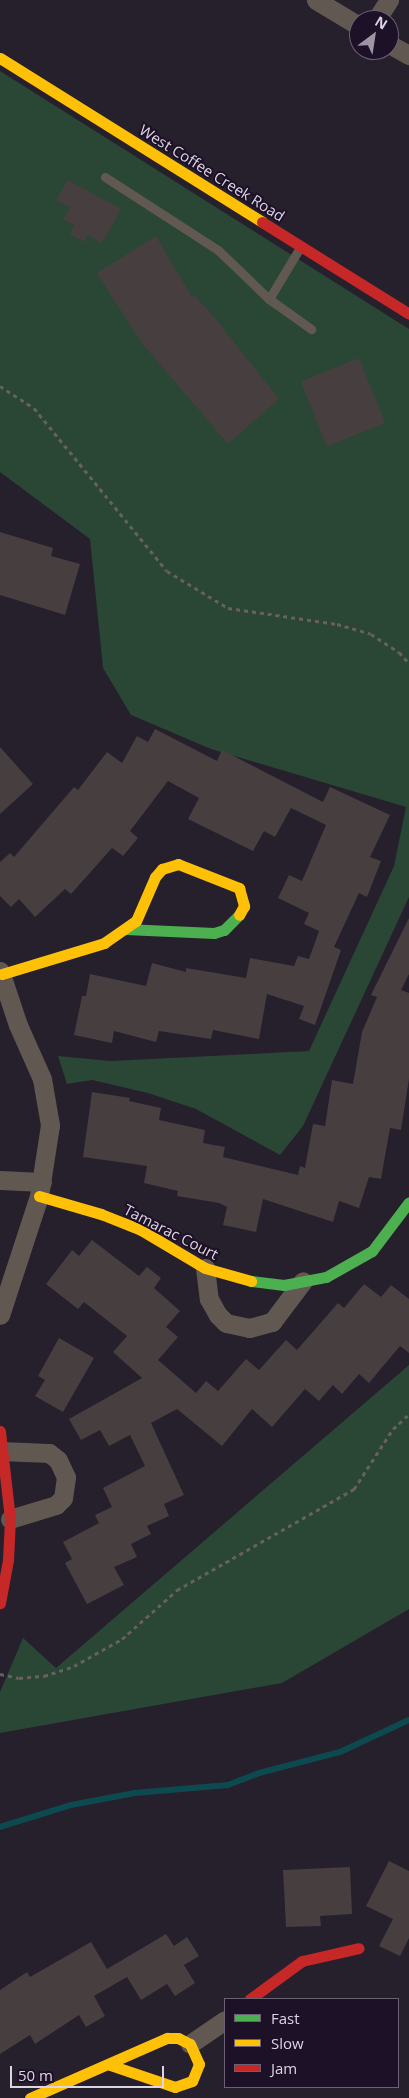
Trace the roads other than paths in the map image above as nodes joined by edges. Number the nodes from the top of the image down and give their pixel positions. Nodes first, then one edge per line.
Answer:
1 (316, 0) edge
2 (349, 20) edge
3 (0, 58) edge
4 (105, 177) dead end
5 (300, 246) junction
6 (269, 299) junction
7 (409, 314) edge
8 (311, 329) dead end
9 (126, 928) junction
10 (1, 972) edge
11 (0, 1180) edge
12 (40, 1189) junction
13 (409, 1202) edge
14 (205, 1268) junction
15 (304, 1281) junction
16 (0, 1315) edge
17 (0, 1431) edge
18 (1, 1450) junction
19 (10, 1520) junction
20 (0, 1603) edge
21 (359, 1948) dead end
22 (251, 1998) edge
23 (224, 2021) edge
24 (190, 2044) junction
25 (110, 2065) junction
26 (30, 2098) edge

1 - 2 street
3 - 5 street, West Coffee Creek Road
4 - 6 lane
5 - 6 lane
5 - 7 street, West Coffee Creek Road
6 - 8 lane
9 - 9 street
9 - 10 street
10 - 12 street
11 - 12 street
12 - 14 street, Tamarac Court
12 - 16 street
13 - 15 street, Tamarac Court
14 - 15 street, Tamarac Court
14 - 15 street
17 - 18 street
18 - 19 street
18 - 19 street
19 - 20 street
21 - 22 street
23 - 24 street
24 - 25 street
24 - 25 street
25 - 26 street

